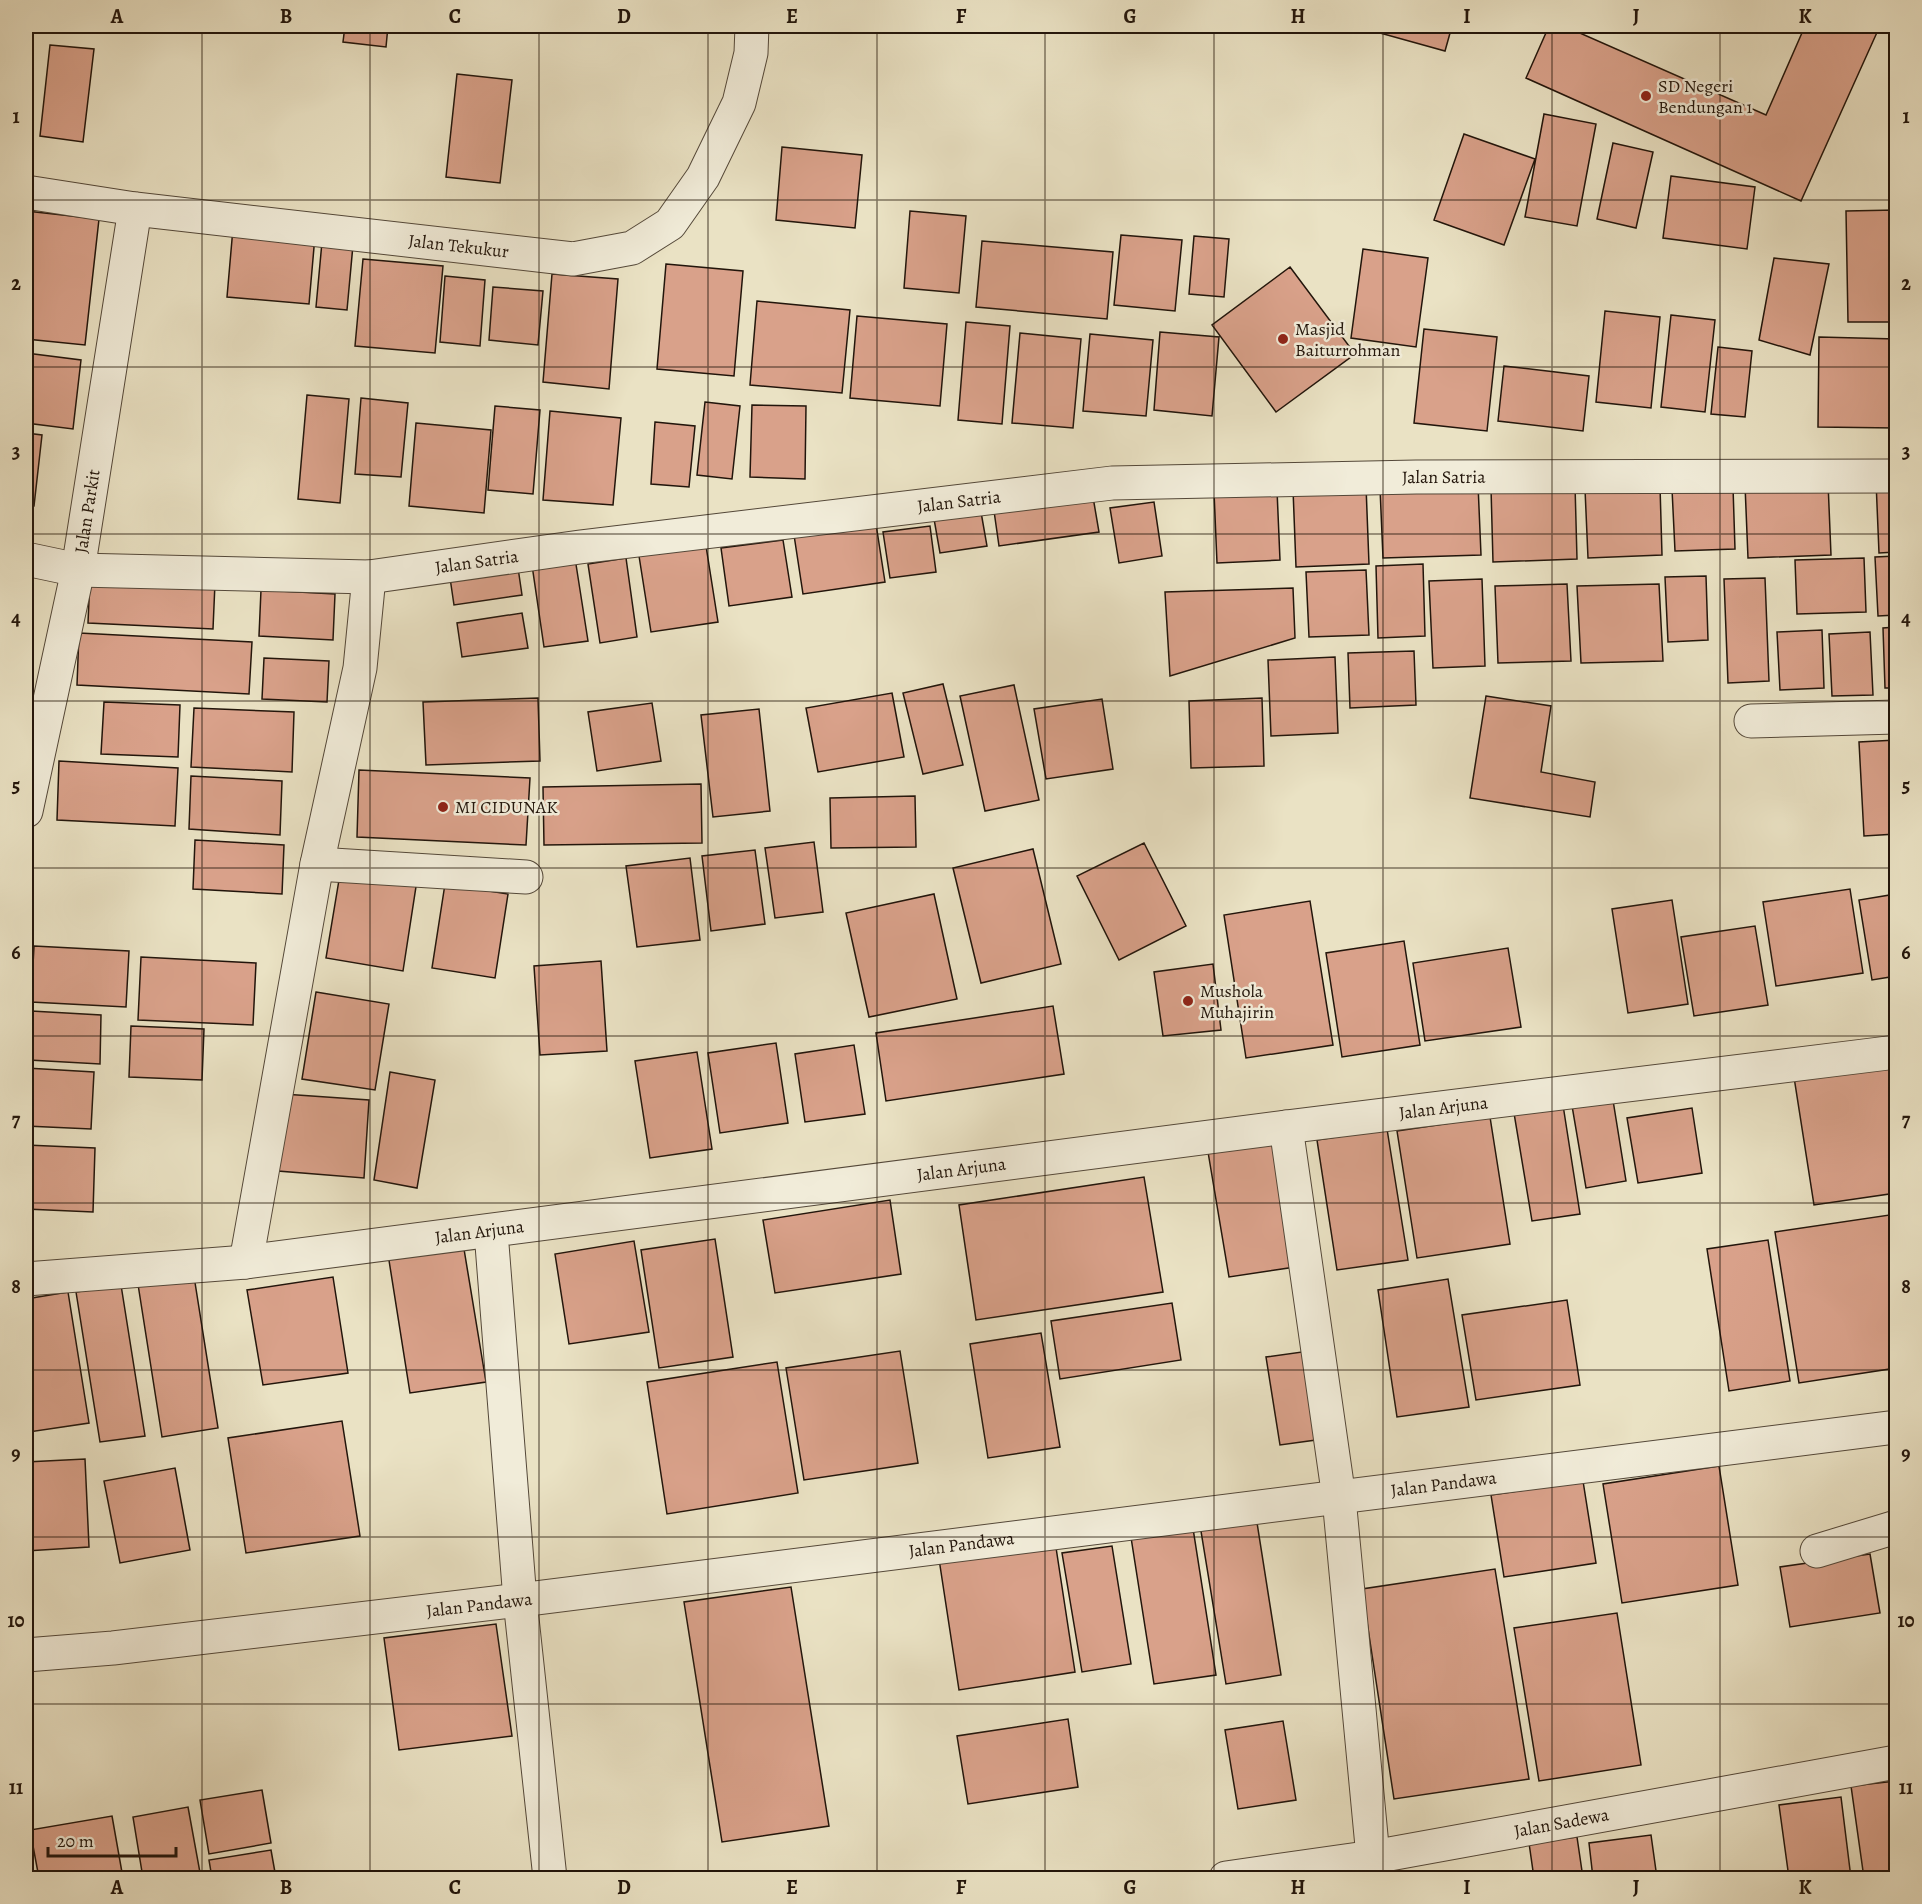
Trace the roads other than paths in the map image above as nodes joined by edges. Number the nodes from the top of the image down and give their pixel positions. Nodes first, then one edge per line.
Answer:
1 (752, 26) edge
2 (26, 192) edge
3 (135, 209) junction
4 (1896, 476) edge
5 (26, 560) edge
6 (78, 570) junction
7 (369, 577) junction
8 (1896, 717) edge
9 (1751, 721) dead end
10 (26, 811) edge
11 (317, 864) junction
12 (526, 877) dead end
13 (1896, 1052) edge
14 (1286, 1127) junction
15 (491, 1232) junction
16 (246, 1262) junction
17 (26, 1280) edge
18 (1896, 1427) edge
19 (1339, 1498) junction
20 (1896, 1527) edge
21 (1817, 1551) dead end
22 (520, 1600) junction
23 (26, 1655) edge
24 (1896, 1762) edge
25 (1374, 1868) edge
26 (550, 1878) edge
27 (1226, 1878) edge

1 - 3 street, Jalan Tekukur
2 - 3 street, Jalan Tekukur
3 - 6 street, Jalan Parkit
4 - 7 street, Jalan Satria
5 - 6 street, Jalan Satria
6 - 7 street, Jalan Satria
6 - 10 street, Jalan Parkit
7 - 11 street
8 - 9 street
11 - 12 street
11 - 16 street
13 - 14 street, Jalan Arjuna
14 - 15 street, Jalan Arjuna
14 - 19 street
15 - 16 street, Jalan Arjuna
15 - 22 street
16 - 17 street, Jalan Arjuna
18 - 19 street, Jalan Pandawa
19 - 22 street, Jalan Pandawa
19 - 25 street
20 - 21 street
22 - 23 street, Jalan Pandawa
22 - 26 street
24 - 25 street, Jalan Sadewa
25 - 27 street, Jalan Sadewa

